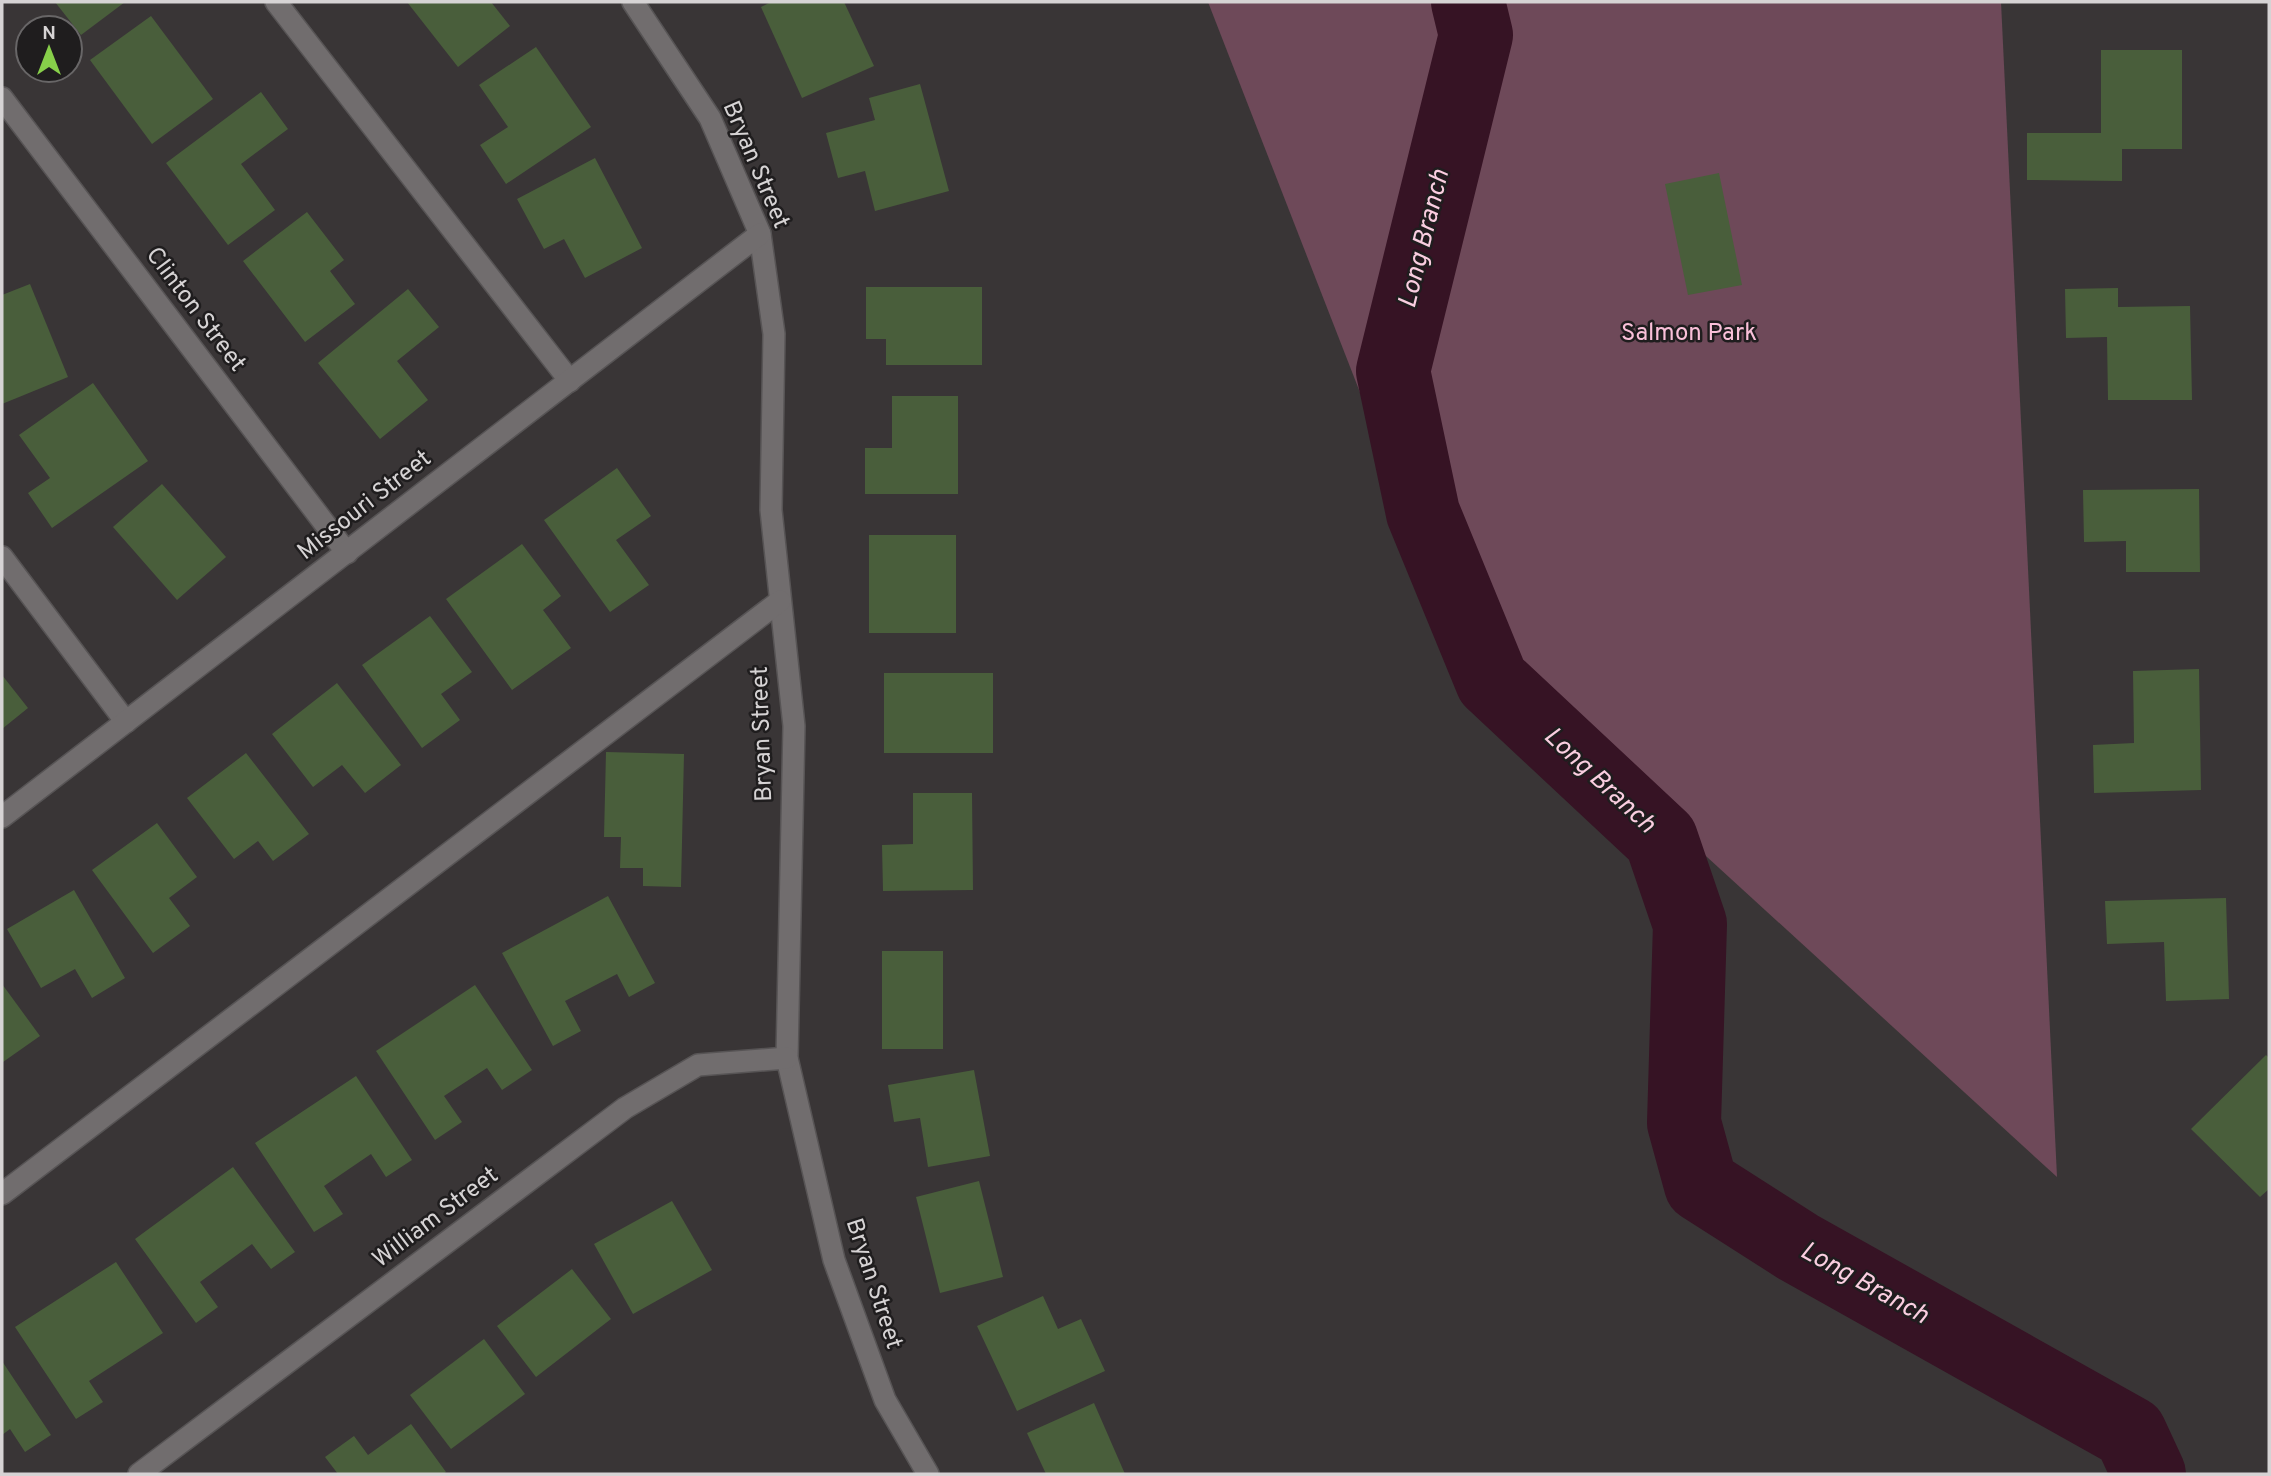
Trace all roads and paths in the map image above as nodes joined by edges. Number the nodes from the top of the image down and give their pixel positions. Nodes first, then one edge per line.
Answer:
1 (276, 2) edge
2 (633, 2) edge
3 (2, 98) edge
4 (760, 234) junction
5 (570, 381) junction
6 (347, 553) junction
7 (2, 557) edge
8 (780, 601) junction
9 (126, 722) junction
10 (2, 817) edge
11 (787, 1058) junction
12 (2, 1194) edge
13 (139, 1474) edge
14 (928, 1474) edge

1 - 5 street
2 - 4 street, Bryan Street
3 - 6 street, Clinton Street
4 - 5 street, Missouri Street
4 - 8 street, Bryan Street
5 - 6 street, Missouri Street
6 - 9 street, Missouri Street
7 - 9 street
8 - 11 street, Bryan Street
8 - 12 street
9 - 10 street, Missouri Street
11 - 13 street, William Street
11 - 14 street, Bryan Street

